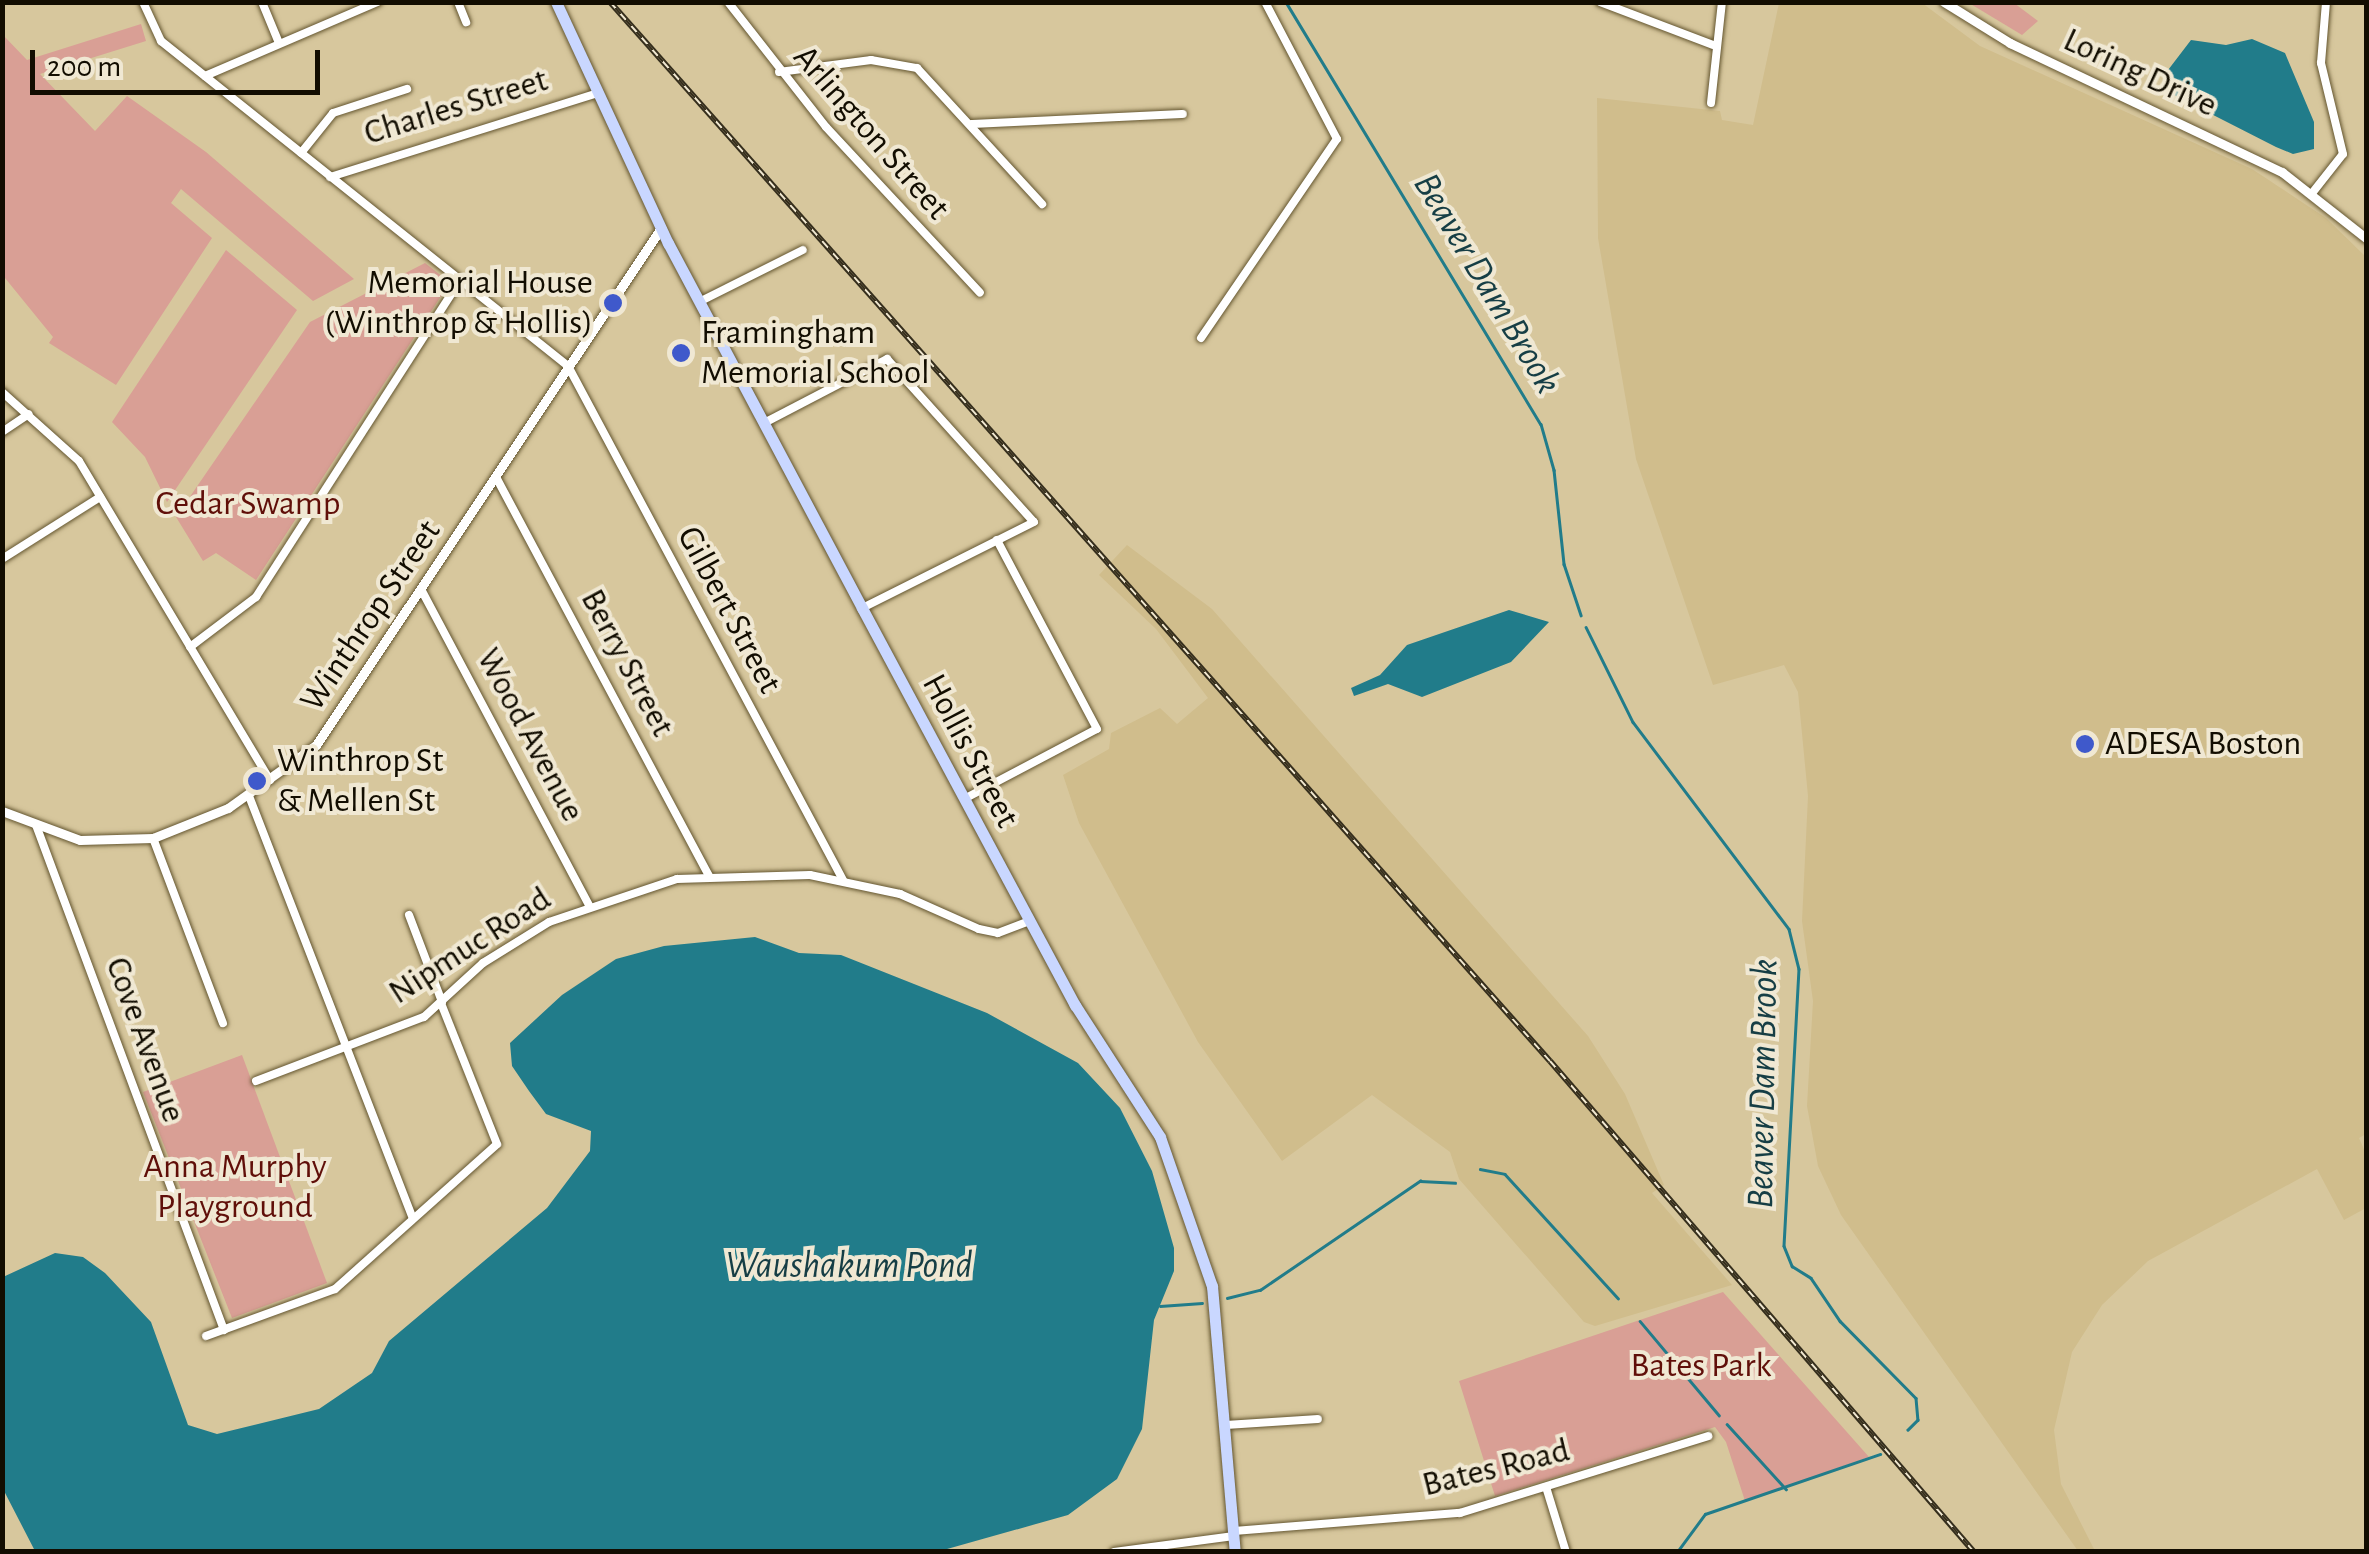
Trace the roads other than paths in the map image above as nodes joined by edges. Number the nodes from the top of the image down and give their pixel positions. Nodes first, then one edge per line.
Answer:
1 (143, 2) edge
2 (262, 2) edge
3 (378, 2) edge
4 (458, 2) edge
5 (556, 2) edge
6 (728, 2) edge
7 (1265, 2) edge
8 (1600, 2) edge
9 (1722, 2) edge
10 (1944, 2) edge
11 (2326, 2) edge
12 (466, 22) dead end
13 (279, 42) junction
14 (1713, 45) junction
15 (779, 72) junction
16 (205, 76) junction
17 (407, 89) dead end
18 (598, 93) junction
19 (1711, 104) dead end
20 (1182, 114) dead end
21 (970, 124) junction
22 (300, 153) junction
23 (330, 176) junction
24 (2313, 192) junction
25 (1042, 204) dead end
26 (661, 228) junction
27 (2366, 238) edge
28 (803, 250) dead end
29 (460, 280) junction
30 (980, 293) dead end
31 (699, 302) junction
32 (1201, 338) dead end
33 (568, 366) junction
34 (2, 392) edge
35 (29, 414) junction
36 (764, 423) junction
37 (2, 432) edge
38 (496, 477) junction
39 (100, 497) junction
40 (997, 540) junction
41 (2, 558) edge
42 (422, 591) junction
43 (862, 608) junction
44 (190, 646) junction
45 (270, 780) junction
46 (249, 796) junction
47 (964, 800) junction
48 (2, 810) edge
49 (36, 825) junction
50 (152, 838) junction
51 (709, 876) junction
52 (843, 880) junction
53 (589, 904) junction
54 (410, 916) dead end
55 (1030, 921) junction
56 (442, 1002) junction
57 (223, 1023) dead end
58 (346, 1048) junction
59 (256, 1081) dead end
60 (414, 1218) junction
61 (224, 1330) junction
62 (206, 1336) dead end
63 (1318, 1419) dead end
64 (1226, 1425) junction
65 (1708, 1436) dead end
66 (1546, 1487) junction
67 (1234, 1534) junction
68 (1114, 1552) edge
69 (1236, 1552) edge
70 (1566, 1552) edge

1 - 16 street
2 - 13 street
3 - 13 street
4 - 12 street
5 - 18 main road, Hollis Street
6 - 15 street, Arlington Street
7 - 32 street
8 - 14 street
9 - 14 street
10 - 24 street, Loring Drive
11 - 24 street
13 - 16 street
14 - 19 street
15 - 21 street
15 - 30 street, Arlington Street
16 - 22 street
17 - 22 street
18 - 23 street, Charles Street
18 - 26 main road, Hollis Street
20 - 21 street
21 - 25 street
22 - 23 street
23 - 29 street
24 - 27 street, Loring Drive
26 - 31 main road, Hollis Street
26 - 33 street, Winthrop Street
28 - 31 street
29 - 33 street
29 - 44 street
31 - 36 main road, Hollis Street
33 - 38 street, Winthrop Street
33 - 52 street, Gilbert Street
34 - 35 street
35 - 37 street
35 - 39 street
36 - 40 street
36 - 43 main road, Hollis Street
38 - 42 street, Winthrop Street
38 - 51 street, Berry Street
39 - 41 street
39 - 44 street
40 - 43 street
40 - 47 street
42 - 45 street, Winthrop Street
42 - 53 street, Wood Avenue
43 - 47 main road, Hollis Street
44 - 45 street
45 - 46 street, Winthrop Street
46 - 50 street, Winthrop Street
46 - 58 street
47 - 55 main road, Hollis Street
48 - 49 street, Winthrop Street
49 - 50 street, Winthrop Street
49 - 61 street, Cove Avenue
50 - 57 street
51 - 52 street, Nipmuc Road
51 - 53 street, Nipmuc Road
52 - 55 street, Nipmuc Road
53 - 56 street, Nipmuc Road
54 - 56 street
55 - 64 main road, Hollis Street
56 - 58 street, Nipmuc Road
56 - 60 street
58 - 59 street, Nipmuc Road
58 - 60 street
60 - 61 street
61 - 62 street
63 - 64 street
64 - 67 main road, Hollis Street
65 - 66 street, Bates Road
66 - 67 street, Bates Road
66 - 70 street
67 - 68 street, Bates Road
67 - 69 main road, Hollis Street

